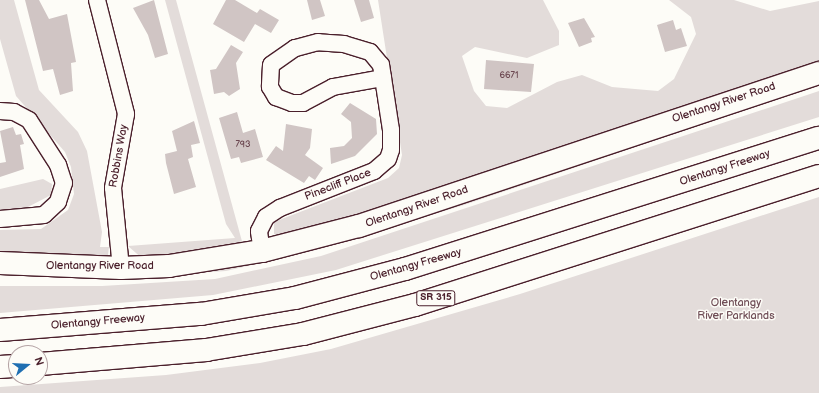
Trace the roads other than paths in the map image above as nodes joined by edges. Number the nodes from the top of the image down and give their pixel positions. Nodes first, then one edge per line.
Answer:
1 (97, 0) edge
2 (819, 73) edge
3 (384, 78) junction
4 (0, 111) edge
5 (819, 138) edge
6 (819, 176) edge
7 (0, 219) edge
8 (262, 252) junction
9 (0, 263) edge
10 (121, 268) junction
11 (0, 330) edge
12 (48, 363) edge

1 - 10 street, Robbins Way
2 - 8 main road, Olentangy River Road
3 - 3 street, Pinecliff Place
3 - 8 street, Pinecliff Place
4 - 7 street
5 - 11 main road, Olentangy Freeway
6 - 12 main road, SR 315
8 - 10 main road, Olentangy River Road
9 - 10 main road, Olentangy River Road

